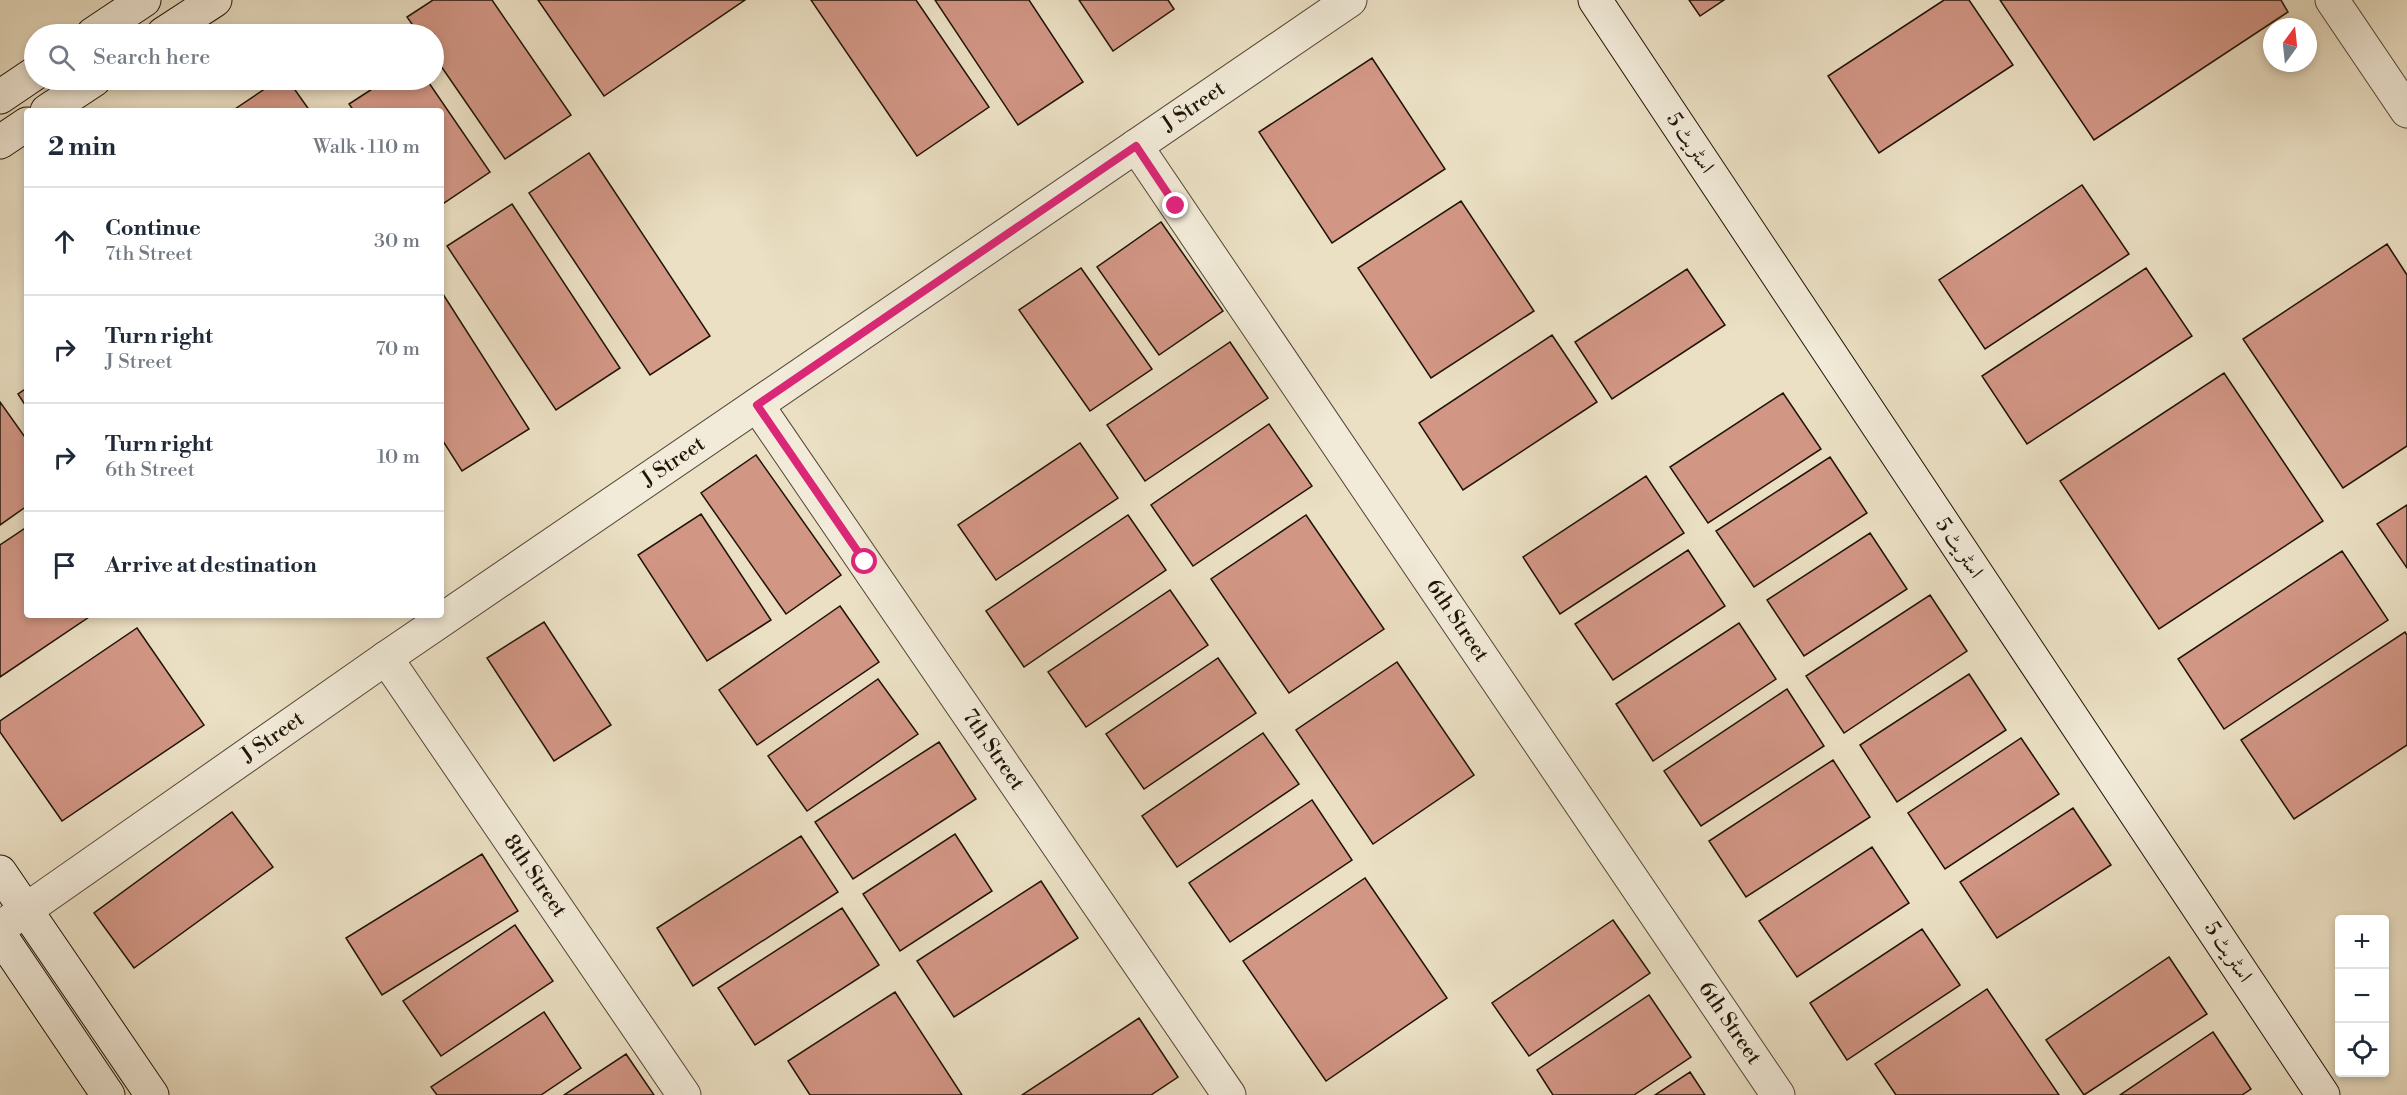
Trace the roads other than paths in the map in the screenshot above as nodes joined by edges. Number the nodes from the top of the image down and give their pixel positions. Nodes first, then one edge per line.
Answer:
1 (144, 0) edge
2 (215, 0) edge
3 (1350, 0) edge
4 (1595, 0) edge
5 (2332, 0) edge
6 (108, 24) edge
7 (178, 24) edge
8 (24, 81) edge
9 (79, 90) edge
10 (0, 97) edge
11 (52, 108) edge
12 (2407, 111) edge
13 (24, 126) edge
14 (0, 142) edge
15 (1136, 146) junction
16 (757, 405) junction
17 (386, 658) junction
18 (0, 872) edge
19 (12, 919) edge
20 (0, 934) edge
21 (108, 1095) edge
22 (152, 1095) edge
23 (684, 1095) edge
24 (1229, 1095) edge
25 (1778, 1095) edge
26 (2323, 1095) edge

1 - 6 street
2 - 7 street
3 - 15 street, J Street
4 - 26 street, اسٹریٹ 5
5 - 12 street
8 - 10 street
9 - 11 street
13 - 14 street
15 - 16 street, J Street
15 - 25 street, 6th Street
16 - 17 street, J Street
16 - 24 street, 7th Street
17 - 19 street, J Street
17 - 23 street, 8th Street
18 - 19 street
19 - 22 street
20 - 21 street

